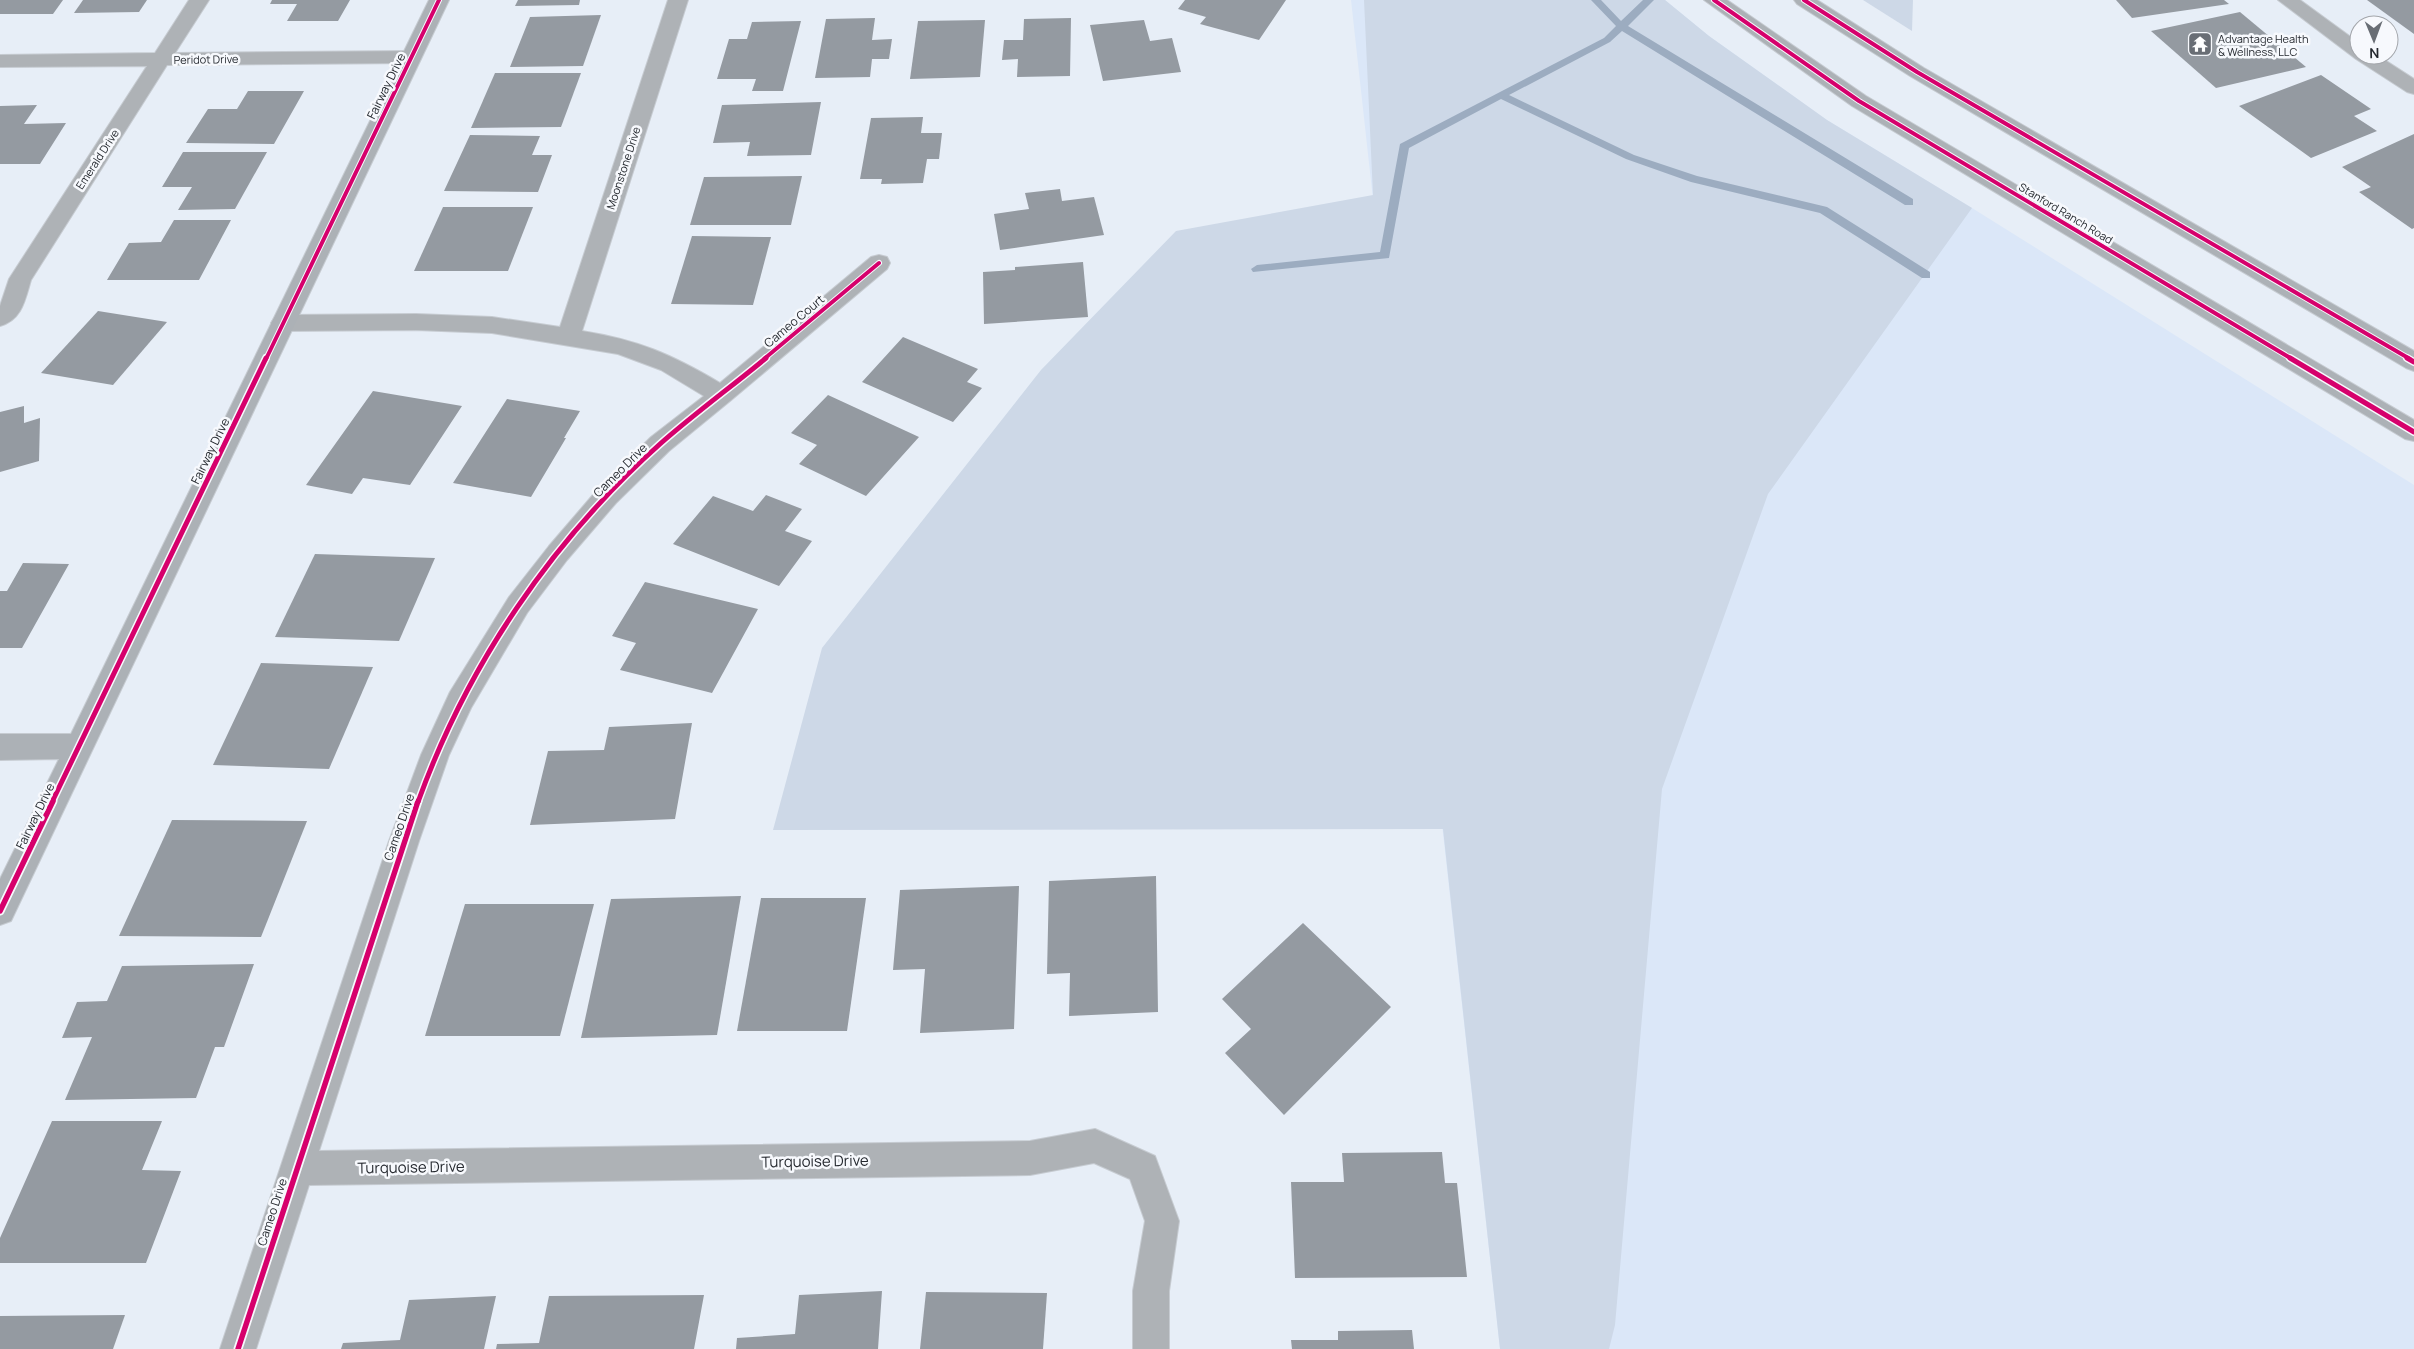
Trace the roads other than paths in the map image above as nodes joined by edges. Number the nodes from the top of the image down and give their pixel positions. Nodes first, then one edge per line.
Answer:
1 (199, 0) edge
2 (439, 0) edge
3 (678, 0) edge
4 (1714, 0) edge
5 (1804, 0) edge
6 (2288, 0) edge
7 (2349, 45) edge
8 (412, 56) junction
9 (161, 59) junction
10 (0, 61) edge
11 (2378, 65) edge
12 (2414, 88) edge
13 (879, 263) dead end
14 (0, 318) edge
15 (283, 323) junction
16 (568, 337) junction
17 (2414, 362) edge
18 (722, 395) junction
19 (2414, 432) edge
20 (80, 746) junction
21 (0, 747) edge
22 (0, 911) edge
23 (297, 1168) junction
24 (238, 1349) edge
25 (1151, 1349) edge

1 - 9 street, Emerald Drive
2 - 8 main road, Fairway Drive
3 - 16 street, Moonstone Drive
4 - 19 main road, Stanford Ranch Road
5 - 17 main road
6 - 7 street
8 - 9 street, Peridot Drive
8 - 15 main road, Fairway Drive
9 - 10 street, Peridot Drive
9 - 14 street, Emerald Drive
11 - 12 street
13 - 18 street, Cameo Court
15 - 16 street
15 - 20 main road, Fairway Drive
16 - 18 street
18 - 23 street, Cameo Drive
20 - 21 main road
20 - 22 main road, Fairway Drive
23 - 24 street, Cameo Drive
23 - 25 street, Turquoise Drive

